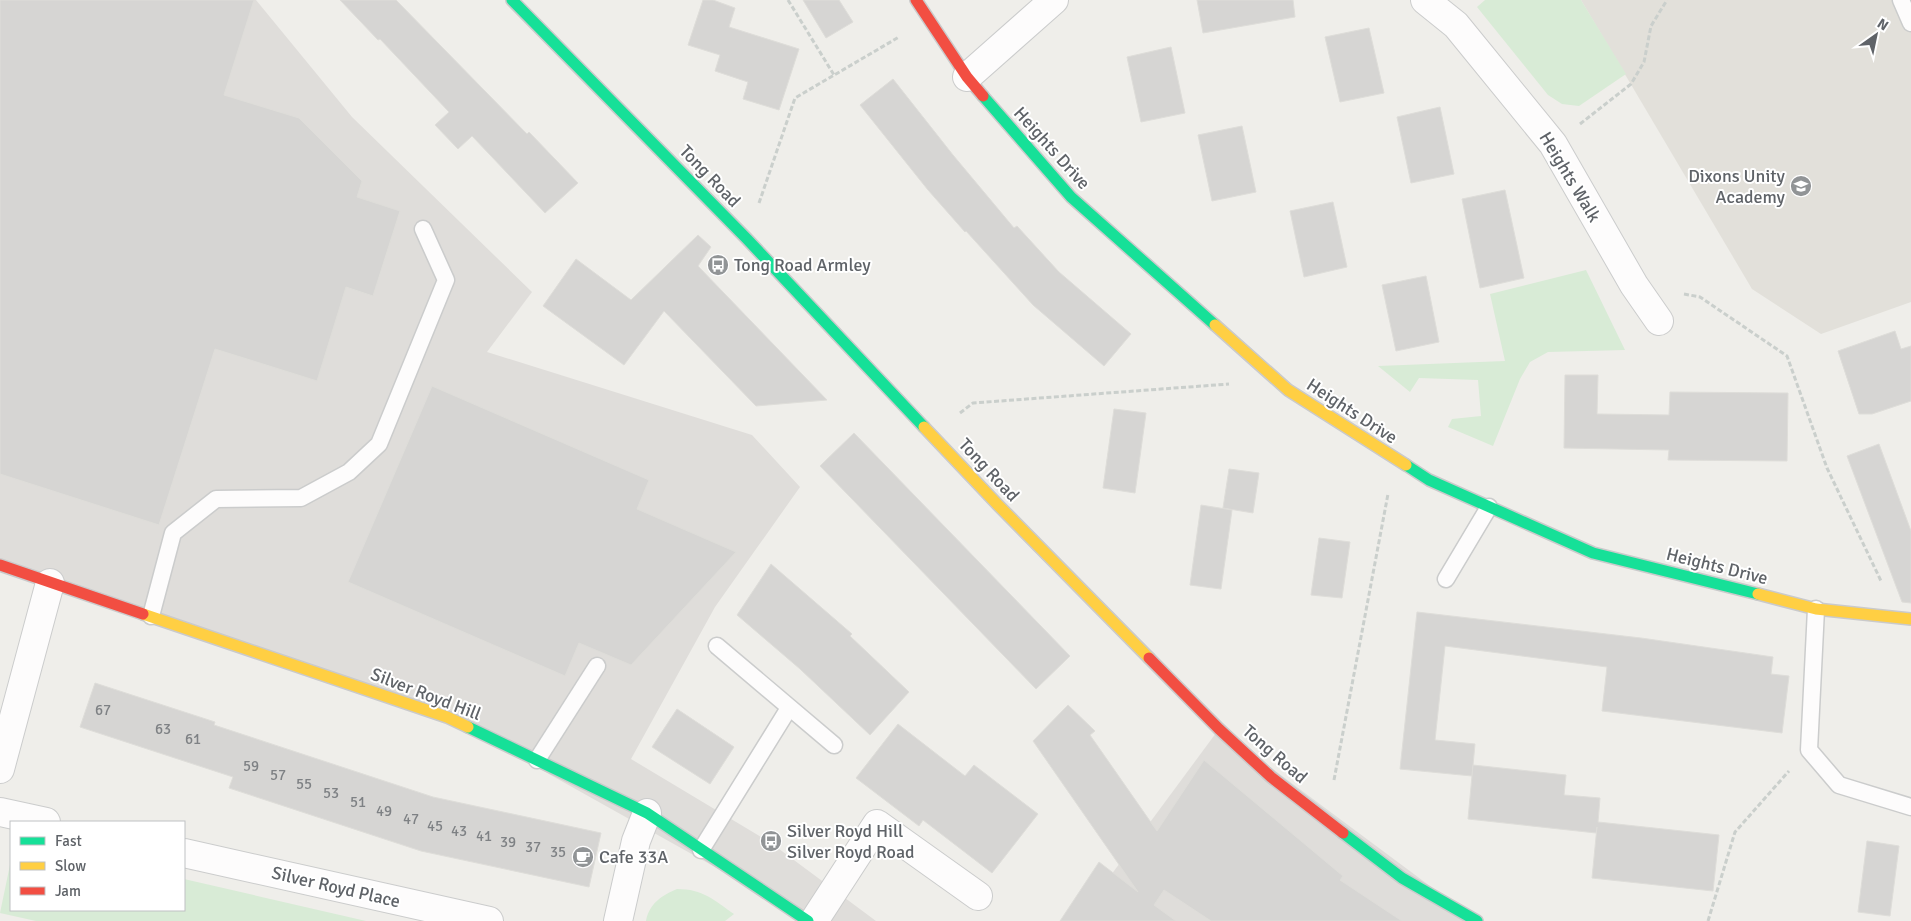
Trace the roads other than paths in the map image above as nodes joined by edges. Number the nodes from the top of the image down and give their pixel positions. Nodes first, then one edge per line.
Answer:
1 (512, 0) edge
2 (916, 0) edge
3 (1054, 0) edge
4 (1425, 0) edge
5 (1901, 0) edge
6 (1911, 23) edge
7 (967, 77) junction
8 (423, 229) dead end
9 (1659, 321) dead end
10 (1489, 507) junction
11 (0, 565) edge
12 (1446, 579) dead end
13 (50, 582) junction
14 (1816, 609) junction
15 (151, 616) junction
16 (1911, 619) edge
17 (717, 646) dead end
18 (597, 666) dead end
19 (789, 708) junction
20 (834, 744) dead end
21 (537, 760) junction
22 (0, 769) edge
23 (1911, 807) edge
24 (0, 812) edge
25 (647, 813) junction
26 (41, 821) edge
27 (701, 850) junction
28 (185, 853) edge
29 (978, 896) dead end
30 (489, 921) edge
31 (618, 921) edge
32 (808, 921) edge
33 (814, 921) edge
34 (1477, 921) edge

1 - 34 street, Tong Road
2 - 7 street, Heights Drive
3 - 7 street
4 - 9 street, Heights Walk
5 - 6 lane
7 - 10 street, Heights Drive
8 - 15 lane
10 - 12 lane
10 - 14 street, Heights Drive
11 - 13 street, Silver Royd Hill
13 - 15 street, Silver Royd Hill
13 - 22 street
14 - 16 street, Heights Drive
14 - 23 lane
15 - 21 street, Silver Royd Hill
17 - 19 lane
18 - 21 lane
19 - 20 lane
19 - 27 lane
21 - 25 street, Silver Royd Hill
24 - 26 street
25 - 27 street, Silver Royd Hill
25 - 31 street
27 - 32 street, Silver Royd Hill
28 - 30 street, Silver Royd Place
29 - 33 street

